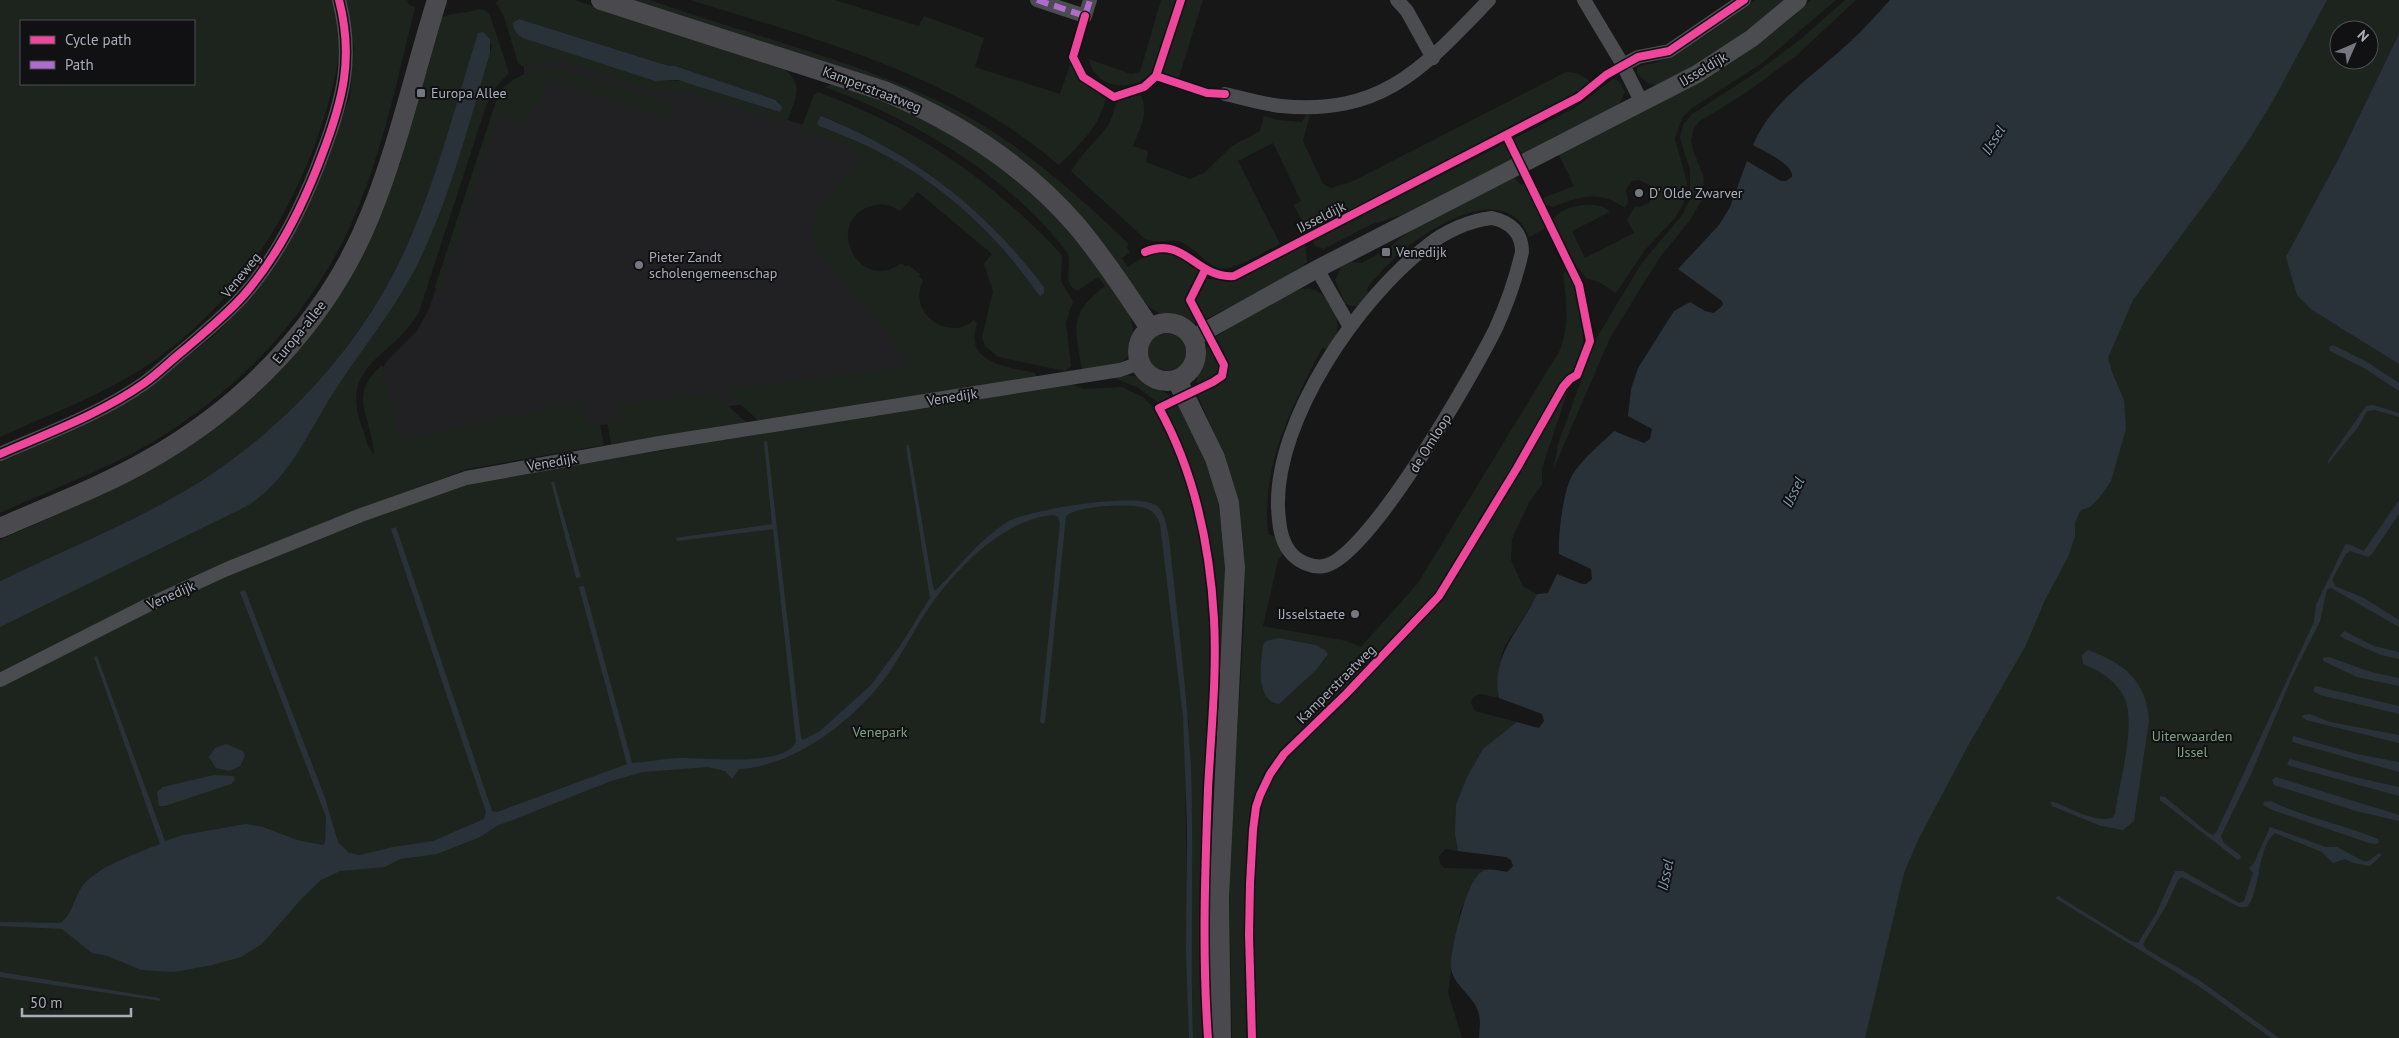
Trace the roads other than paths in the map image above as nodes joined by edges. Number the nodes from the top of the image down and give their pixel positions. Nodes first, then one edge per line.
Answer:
1 (339, 0) edge
2 (423, 0) edge
3 (437, 0) edge
4 (601, 0) edge
5 (1037, 0) edge
6 (1090, 0) edge
7 (1397, 0) edge
8 (1489, 0) edge
9 (1584, 0) edge
10 (1744, 0) edge
11 (1798, 0) edge
12 (1433, 58) junction
13 (1623, 65) junction
14 (1225, 94) dead end
15 (1642, 103) junction
16 (1317, 269) junction
17 (1350, 327) junction
18 (1150, 328) junction
19 (1193, 338) junction
20 (1140, 363) junction
21 (1177, 380) junction
22 (0, 454) edge
23 (0, 519) edge
24 (0, 528) edge
25 (0, 680) edge
26 (1222, 1038) edge

1 - 22 street, Veneweg
2 - 23 main road, Europa-allee
3 - 24 main road, Europa-allee
4 - 18 main road, Kamperstraatweg
5 - 6 street
7 - 12 street
8 - 12 street
9 - 13 street
10 - 13 street
11 - 15 street, IJsseldijk
12 - 14 street
13 - 15 street
15 - 16 street, IJsseldijk
16 - 17 street
16 - 19 street, IJsseldijk
17 - 17 street, de Omloop
18 - 19 main road
18 - 20 main road
19 - 21 main road
20 - 21 main road
20 - 25 street, Venedijk
21 - 26 main road

